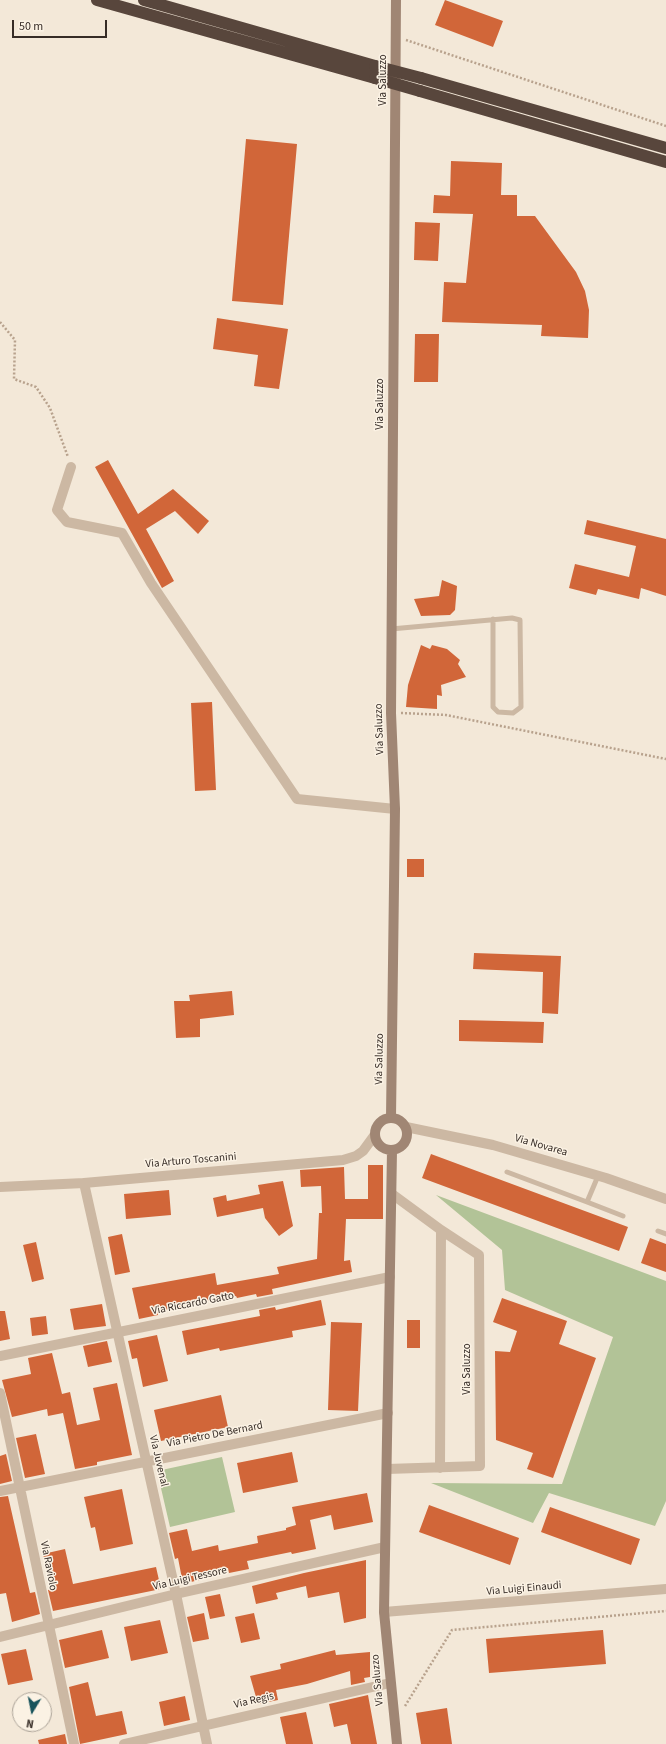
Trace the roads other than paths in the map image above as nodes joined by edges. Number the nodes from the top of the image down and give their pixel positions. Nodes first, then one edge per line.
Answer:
1 (97, 0) edge
2 (144, 0) edge
3 (396, 0) edge
4 (666, 148) edge
5 (666, 162) edge
6 (70, 467) road end
7 (494, 619) junction
8 (392, 629) junction
9 (395, 809) junction
10 (391, 1118) junction
11 (406, 1127) junction
12 (374, 1136) junction
13 (392, 1151) junction
14 (507, 1172) dead end
15 (598, 1176) junction
16 (84, 1183) junction
17 (0, 1187) edge
18 (392, 1194) junction
19 (666, 1199) edge
20 (587, 1202) junction
21 (623, 1216) dead end
22 (440, 1230) junction
23 (658, 1231) dead end
24 (666, 1234) edge
25 (390, 1277) junction
26 (117, 1332) junction
27 (0, 1356) edge
28 (0, 1393) edge
29 (388, 1413) junction
30 (145, 1462) junction
31 (440, 1468) junction
32 (387, 1469) junction
33 (20, 1488) junction
34 (0, 1491) edge
35 (385, 1547) junction
36 (666, 1589) edge
37 (176, 1594) junction
38 (384, 1612) junction
39 (48, 1625) junction
40 (0, 1637) edge
41 (390, 1683) junction
42 (203, 1725) junction
43 (74, 1744) edge
44 (124, 1744) edge
45 (207, 1744) edge
46 (397, 1744) edge

1 - 5 highway, bridge
2 - 4 highway, bridge
3 - 8 main road, Via Saluzzo
6 - 9 street
7 - 7 lane
7 - 8 lane
8 - 9 main road, Via Saluzzo
9 - 10 main road, Via Saluzzo
10 - 11 main road
10 - 12 main road
11 - 13 main road
11 - 15 street, Via Novarea
12 - 13 main road
12 - 16 street, Via Arturo Toscanini
13 - 18 main road, Via Saluzzo
14 - 20 lane
15 - 19 street, Via Novarea
15 - 20 lane
16 - 17 street, Via Arturo Toscanini
16 - 26 street, Via Juvenal
18 - 22 street, Via Saluzzo
18 - 25 main road, Via Saluzzo
20 - 21 lane
22 - 31 street
22 - 31 street, Via Saluzzo
23 - 24 lane
25 - 26 street, Via Riccardo Gatto
25 - 29 main road, Via Saluzzo
26 - 27 street, Via Riccardo Gatto
26 - 30 street, Via Juvenal
28 - 33 street, Via Raviolo
29 - 30 street, Via Pietro De Bernard
29 - 32 main road, Via Saluzzo
30 - 33 street, Via Pietro De Bernard
30 - 37 street, Via Juvenal
31 - 32 street, Via Saluzzo
32 - 35 main road, Via Saluzzo
33 - 34 street, Via Pietro De Bernard
33 - 39 street, Via Raviolo
35 - 37 street, Via Luigi Tessore
35 - 38 main road, Via Saluzzo
36 - 38 street, Via Luigi Einaudi
37 - 39 street, Via Luigi Tessore
37 - 42 street, Via Juvenal
38 - 41 main road, Via Saluzzo
39 - 40 street, Via Luigi Tessore
39 - 43 street, Via Raviolo
41 - 42 street, Via Regis
41 - 46 main road, Via Saluzzo
42 - 44 street, Via Regis
42 - 45 street, Via Juvenal

